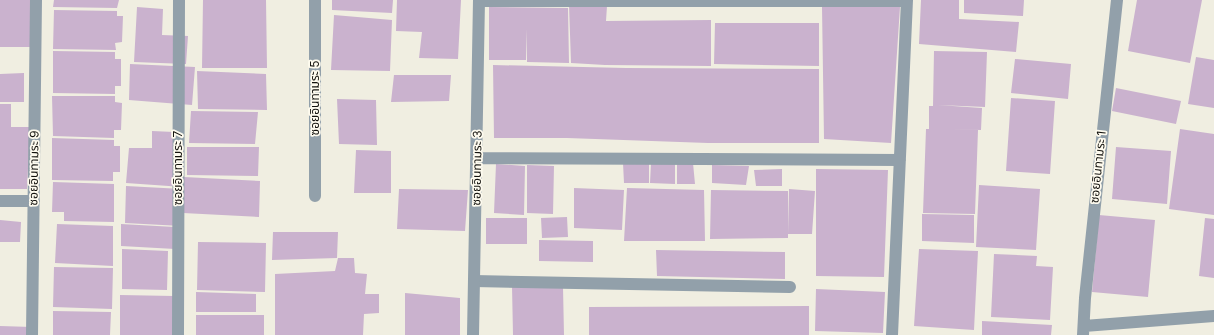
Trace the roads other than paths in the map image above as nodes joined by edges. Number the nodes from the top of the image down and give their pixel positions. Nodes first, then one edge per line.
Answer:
1 (36, 0) edge
2 (179, 0) edge
3 (315, 0) edge
4 (479, 0) edge
5 (1117, 0) edge
6 (907, 1) edge
7 (478, 158) junction
8 (900, 160) junction
9 (315, 196) dead end
10 (0, 201) edge
11 (34, 201) junction
12 (474, 281) junction
13 (790, 287) dead end
14 (1214, 316) edge
15 (1084, 331) edge
16 (32, 335) edge
17 (178, 335) edge
18 (473, 335) edge
19 (892, 335) edge

1 - 11 street, ซอยอินทามระ 9
2 - 17 street, ซอยอินทามระ 7
3 - 9 street, ซอยอินทามระ 5
4 - 6 street, ซอยอินทามระ 3
4 - 7 street, ซอยอินทามระ 3
5 - 15 street, ซอยอินทามระ 1
6 - 8 street
7 - 8 street
7 - 12 street, ซอยอินทามระ 3
8 - 19 street
10 - 11 street
11 - 16 street, ซอยอินทามระ 9
12 - 13 street
12 - 18 street, ซอยอินทามระ 3
14 - 15 street

